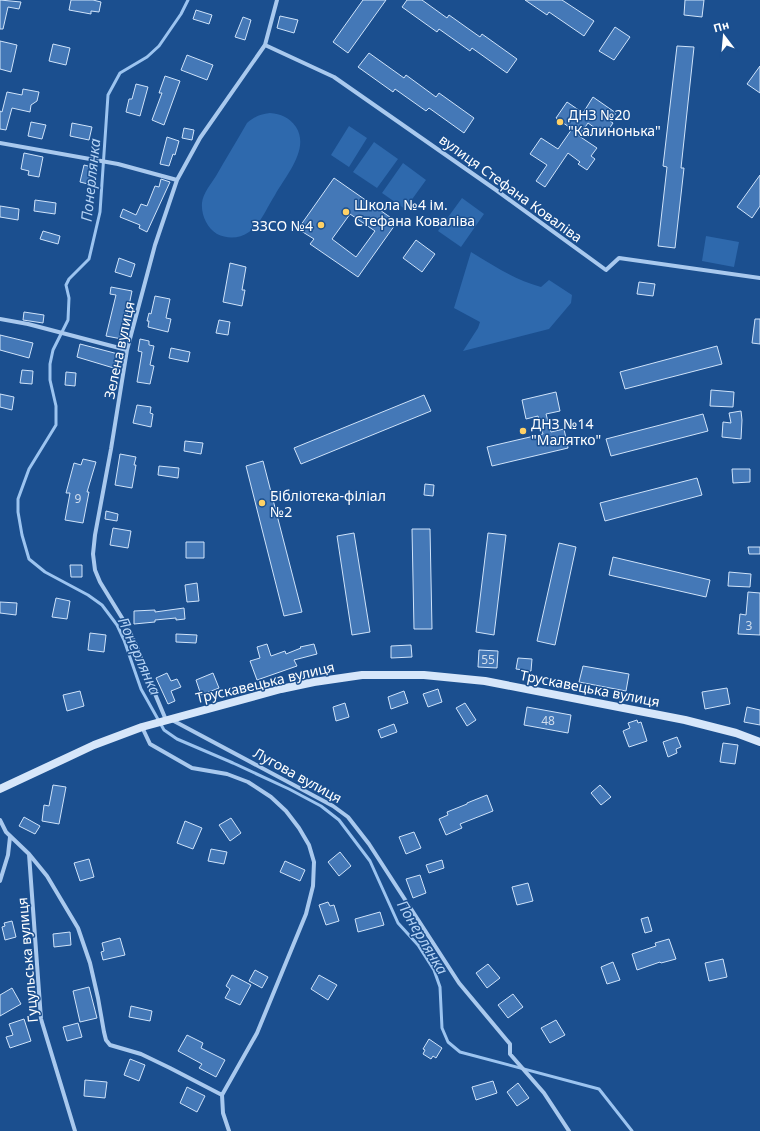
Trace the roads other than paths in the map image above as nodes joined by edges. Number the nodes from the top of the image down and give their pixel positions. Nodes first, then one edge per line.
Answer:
1 (277, 0) edge
2 (265, 45) junction
3 (0, 143) edge
4 (177, 180) junction
5 (760, 278) edge
6 (0, 319) edge
7 (127, 350) junction
8 (167, 720) junction
9 (142, 727) junction
10 (760, 742) edge
11 (0, 789) edge
12 (0, 820) edge
13 (10, 837) junction
14 (29, 854) junction
15 (0, 881) edge
16 (222, 1095) junction
17 (75, 1131) edge
18 (229, 1131) edge
19 (569, 1131) edge

1 - 2 street, Зелена вулиця
2 - 4 street, Зелена вулиця
2 - 5 street, вулиця Стефана Коваліва
3 - 4 street
4 - 7 street, Зелена вулиця
6 - 7 street
7 - 8 street, Зелена вулиця
8 - 9 main road, Трускавецька вулиця
8 - 10 main road, Трускавецька вулиця
8 - 19 street, Лугова вулиця
9 - 11 main road, Трускавецька вулиця
9 - 16 street
12 - 13 street
13 - 14 street
13 - 15 street
14 - 16 street
14 - 17 street, Гуцульська вулиця
16 - 18 street

